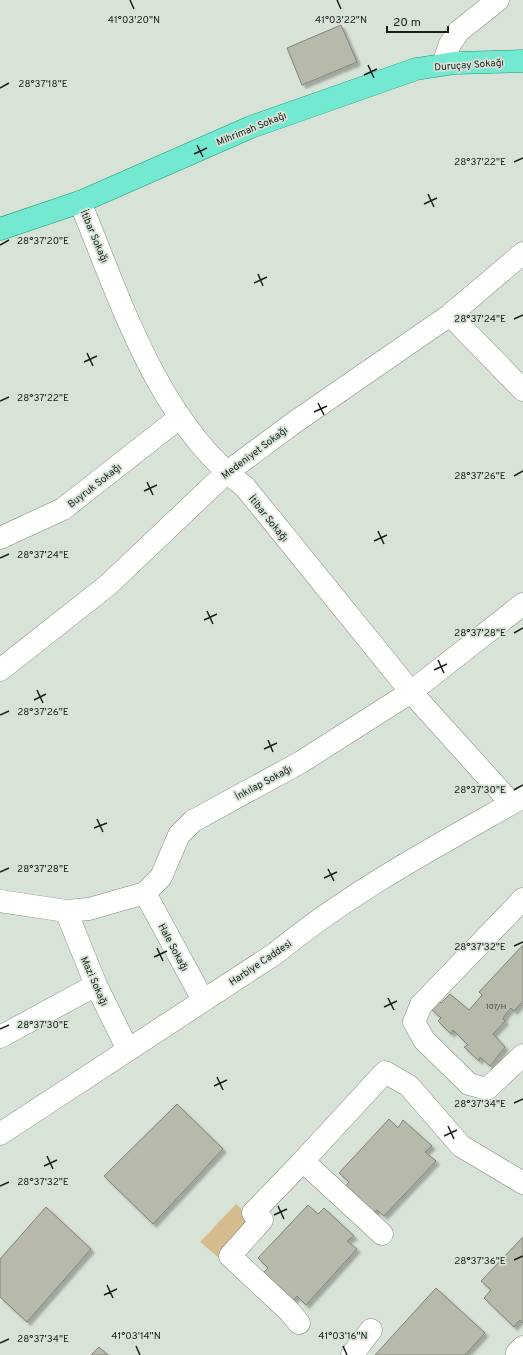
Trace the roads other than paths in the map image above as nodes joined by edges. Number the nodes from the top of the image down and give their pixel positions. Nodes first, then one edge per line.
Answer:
1 (498, 0) edge
2 (523, 60) edge
3 (443, 64) junction
4 (416, 68) joint
5 (80, 202) junction
6 (0, 229) edge
7 (523, 253) edge
8 (450, 314) junction
9 (523, 390) edge
10 (179, 418) junction
11 (226, 473) junction
12 (0, 538) edge
13 (523, 604) edge
14 (0, 670) edge
15 (411, 692) junction
16 (517, 800) edge
17 (145, 893) junction
18 (523, 899) edge
19 (0, 901) edge
20 (66, 911) junction
21 (96, 986) junction
22 (203, 1000) junction
23 (0, 1037) edge
24 (128, 1050) junction
25 (523, 1055) edge
26 (0, 1134) edge
27 (303, 1161) junction
28 (523, 1183) edge
29 (382, 1234) dead end
30 (299, 1323) dead end
31 (371, 1330) dead end
32 (352, 1355) edge

1 - 3 street
2 - 3 main road, Duruçay Sokağı
3 - 4 main road, Duruçay Sokağı
4 - 5 main road, Mihrimah Sokağı
5 - 6 main road, Mihrimah Sokağı
5 - 10 street, İtibar Sokağı
7 - 8 street, Medeniyet Sokağı
8 - 9 street
8 - 11 street, Medeniyet Sokağı
10 - 11 street, İtibar Sokağı
10 - 12 street, Buyruk Sokağı
11 - 14 street, Medeniyet Sokağı
11 - 15 street, İtibar Sokağı
13 - 15 street, İnkılap Sokağı
15 - 16 street, İtibar Sokağı
15 - 17 street, İnkılap Sokağı
16 - 22 street, Harbiye Caddesi
17 - 20 street, İnkılap Sokağı
17 - 22 street, Hale Sokağı
18 - 25 street
19 - 20 street, İnkılap Sokağı
20 - 21 street, Mazi Sokağı
21 - 23 street
21 - 24 street, Mazi Sokağı
22 - 24 street, Harbiye Caddesi
24 - 26 street, Harbiye Caddesi
27 - 28 street
27 - 29 street
27 - 30 street
31 - 32 street

